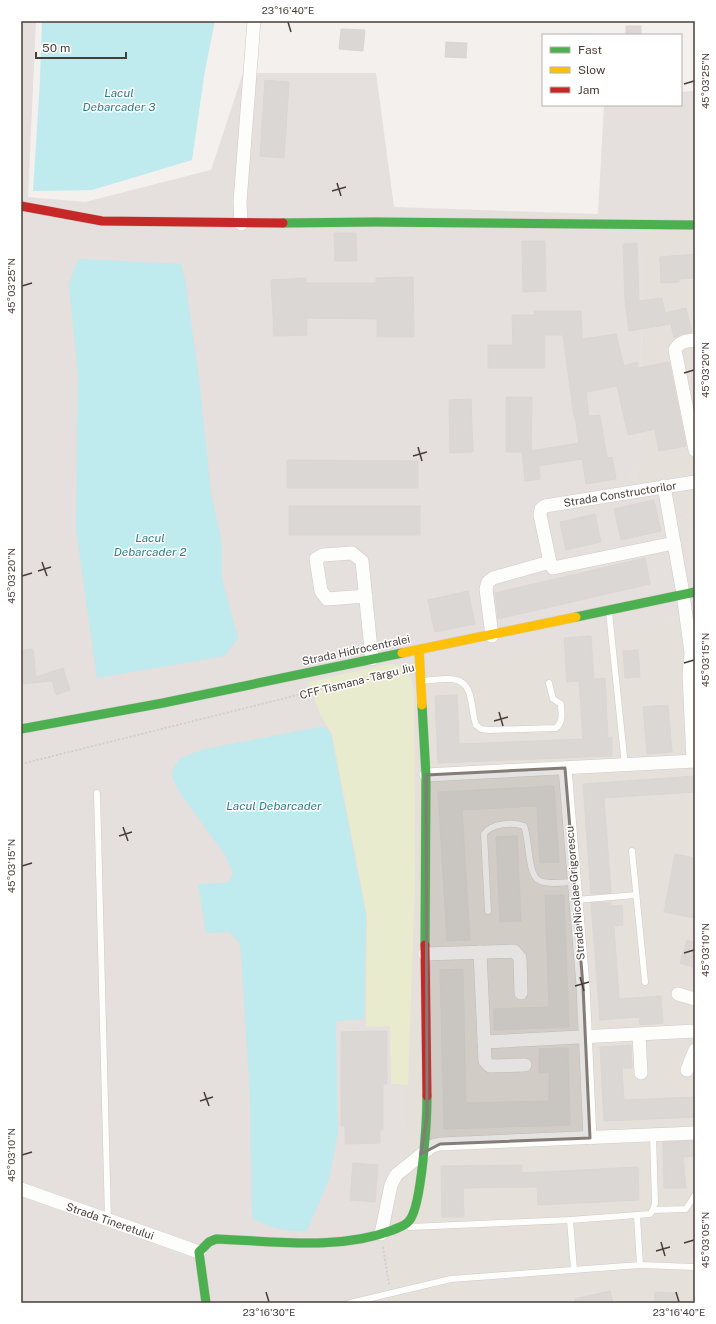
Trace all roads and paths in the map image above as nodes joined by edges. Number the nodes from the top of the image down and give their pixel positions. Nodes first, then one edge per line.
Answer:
1 (254, 21) edge
2 (21, 206) edge
3 (240, 224) junction
4 (695, 225) edge
5 (695, 340) edge
6 (695, 450) edge
7 (695, 482) edge
8 (664, 486) junction
9 (674, 543) junction
10 (550, 562) junction
11 (689, 593) edge
12 (366, 596) junction
13 (609, 610) junction
14 (492, 636) junction
15 (419, 650) junction
16 (372, 659) junction
17 (421, 665) junction
18 (422, 681) junction
19 (549, 683) dead end
20 (21, 729) edge
21 (694, 761) edge
22 (21, 764) edge
23 (625, 766) junction
24 (565, 768) junction
25 (426, 775) junction
26 (97, 793) dead end
27 (632, 851) dead end
28 (574, 882) junction
29 (636, 895) junction
30 (576, 900) junction
31 (488, 911) dead end
32 (480, 952) junction
33 (424, 954) junction
34 (645, 982) dead end
35 (522, 993) dead end
36 (678, 994) dead end
37 (695, 999) edge
38 (695, 1031) edge
39 (639, 1035) junction
40 (586, 1036) junction
41 (484, 1042) junction
42 (695, 1050) edge
43 (525, 1065) dead end
44 (687, 1070) dead end
45 (641, 1073) dead end
46 (695, 1133) edge
47 (653, 1135) junction
48 (590, 1138) junction
49 (422, 1154) junction
50 (21, 1189) edge
51 (695, 1196) edge
52 (653, 1210) junction
53 (637, 1216) junction
54 (108, 1220) junction
55 (570, 1220) junction
56 (400, 1227) junction
57 (381, 1234) junction
58 (199, 1252) junction
59 (640, 1265) junction
60 (695, 1268) edge
61 (574, 1270) junction
62 (390, 1292) junction
63 (206, 1303) edge
64 (350, 1303) edge

1 - 3 street
2 - 3 street
3 - 4 street
5 - 6 street
7 - 8 street, Strada Constructorilor
8 - 9 street
8 - 10 street, Strada Constructorilor
9 - 10 street
9 - 11 street
10 - 14 street
11 - 13 street, Strada Hidrocentralei
11 - 21 street
12 - 12 street
12 - 16 street
13 - 14 street, Strada Hidrocentralei
13 - 23 lane
14 - 15 street, Strada Hidrocentralei
15 - 16 street, Strada Hidrocentralei
15 - 17 street
16 - 20 street, Strada Hidrocentralei
17 - 18 street
17 - 22 path, CFF Tismana - Târgu Jiu
18 - 19 lane
18 - 25 street
21 - 23 street
23 - 24 street
24 - 25 street
24 - 28 street, Strada Nicolae Grigorescu
25 - 33 street
26 - 54 lane
27 - 29 lane
28 - 30 street, Strada Nicolae Grigorescu
28 - 31 lane
29 - 30 lane
29 - 34 lane
30 - 40 street, Strada Nicolae Grigorescu
32 - 33 street
32 - 35 street
32 - 41 street
33 - 49 street
36 - 37 street
38 - 39 street
39 - 40 street
39 - 45 street
40 - 41 street
40 - 48 street, Strada Nicolae Grigorescu
41 - 43 street
42 - 44 street
46 - 47 street
47 - 48 street
47 - 52 lane
48 - 49 street
49 - 56 street
49 - 57 street
50 - 54 street, Strada Tineretului
51 - 52 lane
52 - 53 lane
53 - 55 lane
53 - 59 lane
54 - 58 street, Strada Tineretului
55 - 56 lane
55 - 61 lane
56 - 57 street
57 - 58 street
57 - 62 path
58 - 63 street
59 - 60 lane
59 - 61 lane
61 - 62 lane
62 - 64 lane

